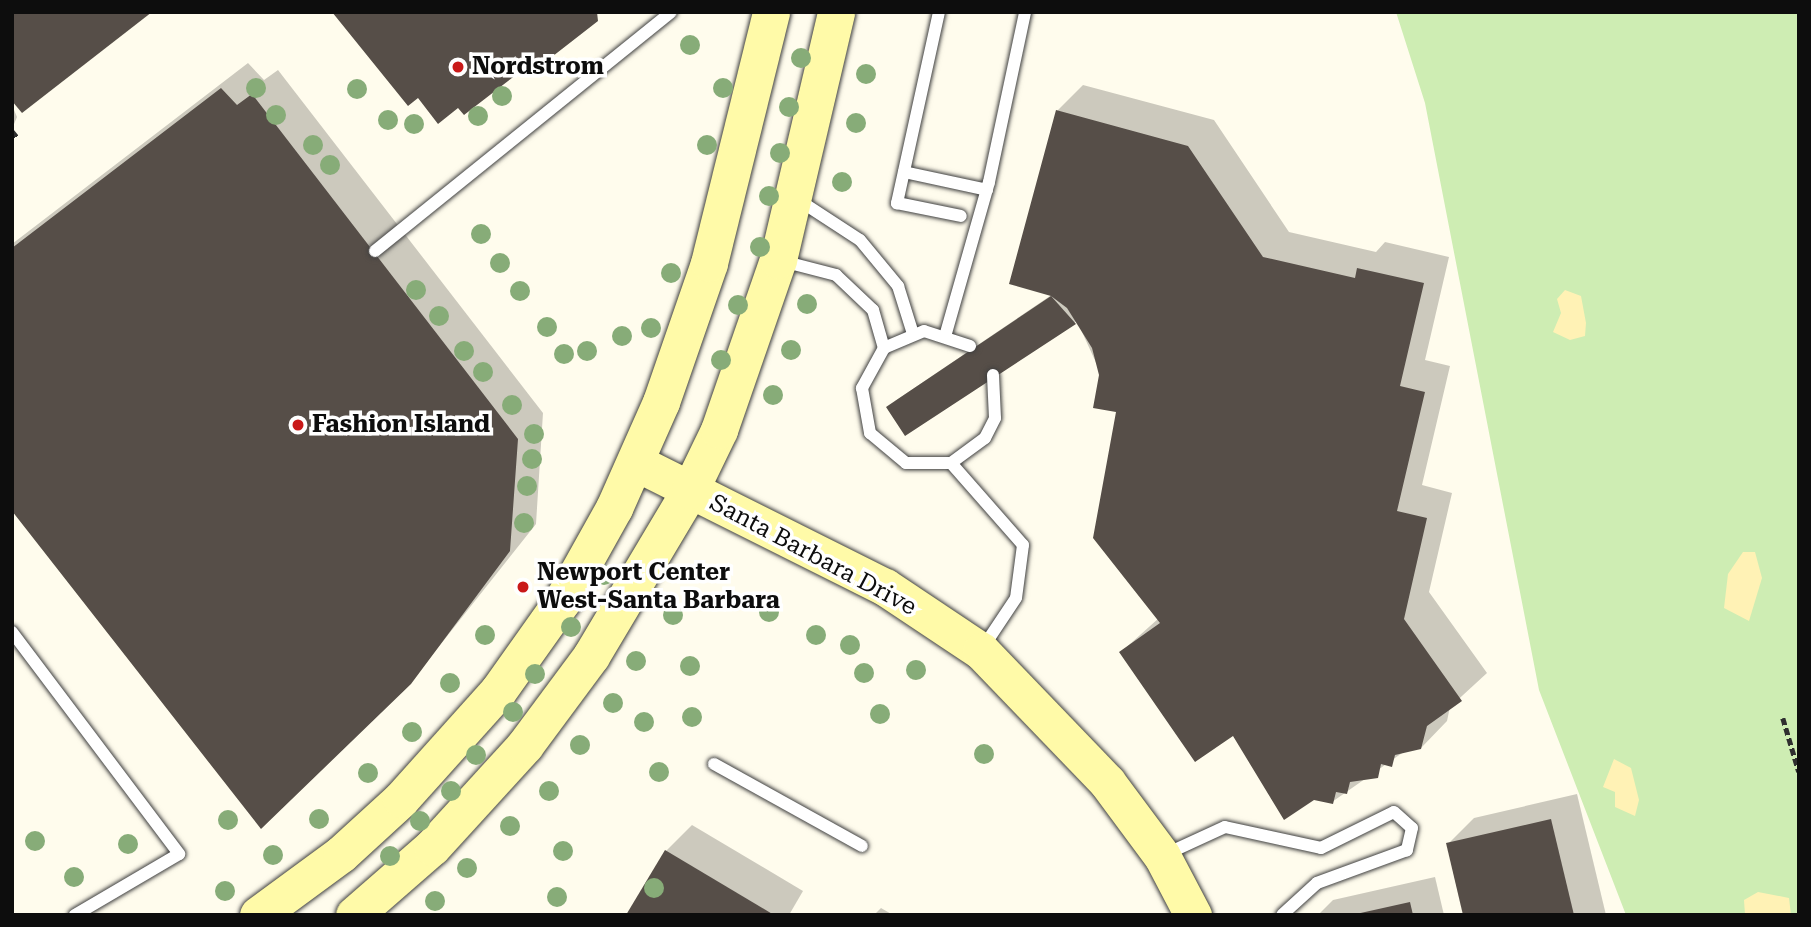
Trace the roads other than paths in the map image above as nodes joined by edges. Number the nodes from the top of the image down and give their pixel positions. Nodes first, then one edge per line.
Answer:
1 (671, 12) edge
2 (771, 12) edge
3 (836, 12) edge
4 (939, 12) edge
5 (1025, 12) edge
6 (904, 172) junction
7 (987, 190) junction
8 (796, 199) junction
9 (961, 216) dead end
10 (375, 251) dead end
11 (778, 260) junction
12 (913, 334) junction
13 (946, 334) junction
14 (970, 346) dead end
15 (884, 348) junction
16 (993, 376) dead end
17 (637, 463) junction
18 (951, 463) junction
19 (690, 490) junction
20 (12, 632) edge
21 (981, 651) junction
22 (714, 764) dead end
23 (863, 846) dead end
24 (1162, 856) junction
25 (75, 915) edge
26 (258, 915) edge
27 (354, 915) edge
28 (1193, 915) edge
29 (1282, 915) edge

1 - 10 lane
2 - 17 main road
3 - 8 main road
4 - 6 lane
5 - 7 lane
6 - 7 lane
6 - 9 lane
7 - 13 lane
8 - 11 main road
8 - 12 lane
11 - 15 lane
11 - 19 main road
12 - 13 lane
12 - 15 lane
13 - 14 lane
15 - 18 lane
16 - 18 lane
17 - 19 main road, Santa Barbara Drive
17 - 26 main road
18 - 21 lane
19 - 21 main road, Santa Barbara Drive
19 - 27 main road
20 - 25 lane
21 - 24 main road, Santa Barbara Drive
22 - 23 lane
24 - 28 main road, Santa Barbara Drive
24 - 29 lane

